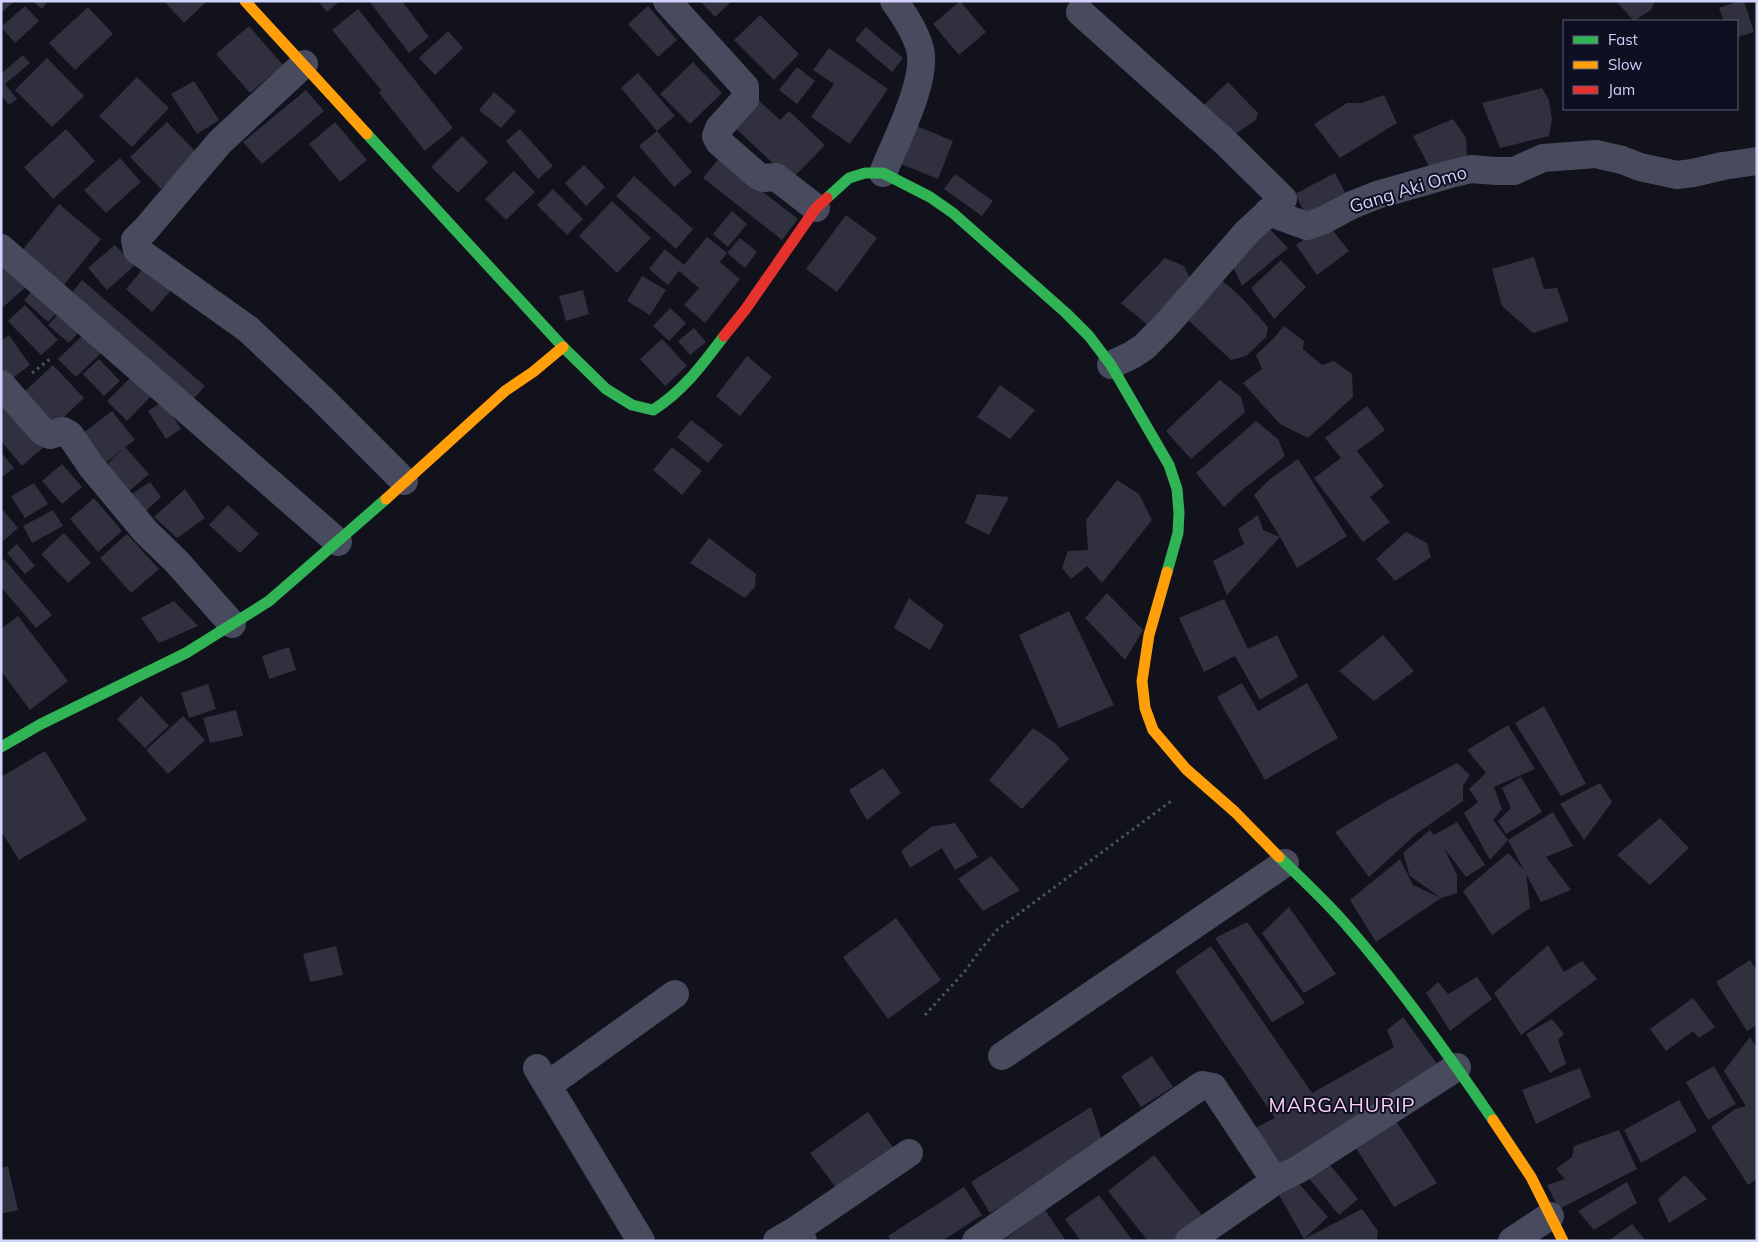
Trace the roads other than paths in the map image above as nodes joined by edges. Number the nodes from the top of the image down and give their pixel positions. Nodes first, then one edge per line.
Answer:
1 (245, 1) edge
2 (667, 1) edge
3 (894, 1) edge
4 (1080, 12) dead end
5 (304, 64) junction
6 (1757, 161) edge
7 (883, 172) junction
8 (1275, 205) junction
9 (816, 208) junction
10 (1, 248) edge
11 (564, 347) junction
12 (1111, 365) junction
13 (1, 384) edge
14 (404, 481) junction
15 (338, 542) junction
16 (232, 624) junction
17 (1, 747) edge
18 (1285, 863) junction
19 (675, 994) dead end
20 (1002, 1056) dead end
21 (1457, 1067) junction
22 (909, 1153) dead end
23 (1275, 1181) junction
24 (1550, 1216) junction
25 (792, 1237) edge
26 (641, 1241) edge
27 (976, 1241) edge
28 (1189, 1241) edge
29 (1512, 1241) edge
30 (1563, 1241) edge

1 - 5 street
2 - 9 street
3 - 7 street
4 - 8 street
5 - 11 street
5 - 14 street
6 - 8 street, Gang Aki Omo
7 - 9 street
7 - 12 street
8 - 12 street
9 - 11 street
10 - 15 street
11 - 14 street
12 - 18 street
13 - 16 street
14 - 15 street
15 - 16 street
16 - 17 street
18 - 20 street
18 - 21 street
19 - 26 street
21 - 23 street
21 - 24 street
22 - 25 street
23 - 27 street
23 - 28 street
24 - 29 street
24 - 30 street

